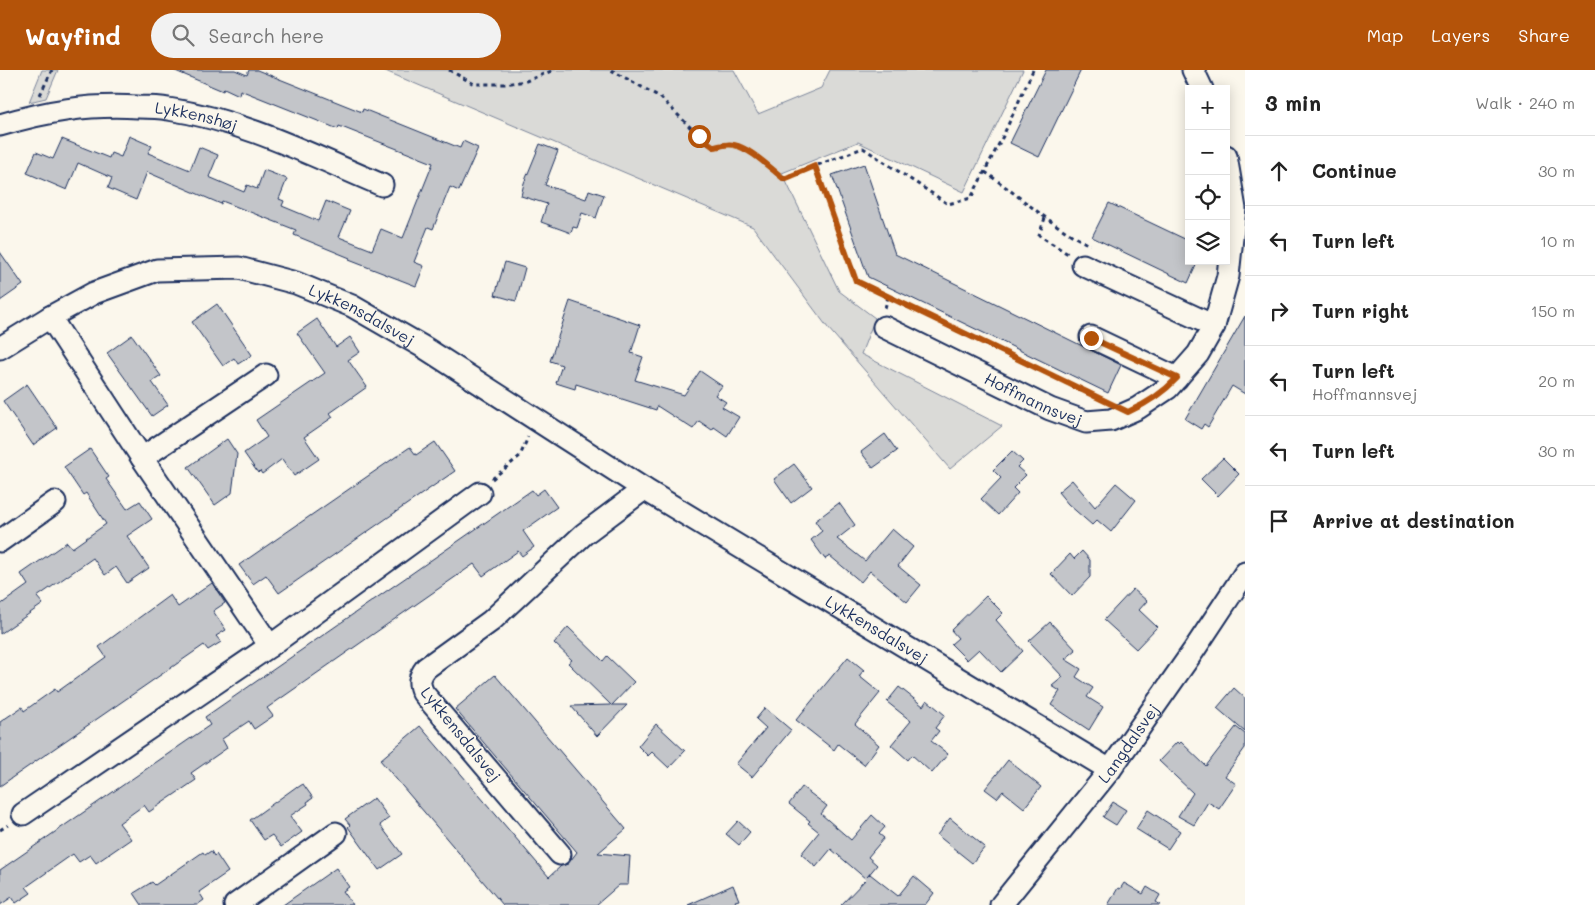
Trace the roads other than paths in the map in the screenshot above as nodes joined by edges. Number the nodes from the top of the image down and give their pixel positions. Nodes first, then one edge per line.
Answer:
1 (1194, 70) edge
2 (1200, 85) edge
3 (0, 125) edge
4 (1229, 175) edge
5 (382, 185) dead end
6 (1083, 265) road end
7 (50, 317) junction
8 (1214, 326) junction
9 (884, 327) dead end
10 (1091, 338) dead end
11 (0, 348) edge
12 (266, 375) dead end
13 (1177, 378) junction
14 (142, 458) junction
15 (644, 489) junction
16 (480, 494) road end
17 (55, 502) dead end
18 (0, 541) edge
19 (1245, 573) edge
20 (270, 646) junction
21 (1110, 770) junction
22 (23, 814) dead end
23 (336, 833) dead end
24 (560, 854) dead end
25 (235, 905) edge
26 (1000, 905) edge

1 - 2 street
3 - 5 street, Lykkenshøj
4 - 8 street, Hoffmannsvej
6 - 8 street
7 - 11 street, Lykkensdalsvej
7 - 14 street
7 - 15 street, Lykkensdalsvej
8 - 13 street, Hoffmannsvej
9 - 13 street, Hoffmannsvej
10 - 13 street
12 - 14 street
14 - 20 street
15 - 21 street, Lykkensdalsvej
15 - 24 street, Lykkensdalsvej
16 - 20 street
17 - 18 street
19 - 21 street, Langdalsvej
20 - 22 street
21 - 26 street, Langdalsvej
23 - 25 street

